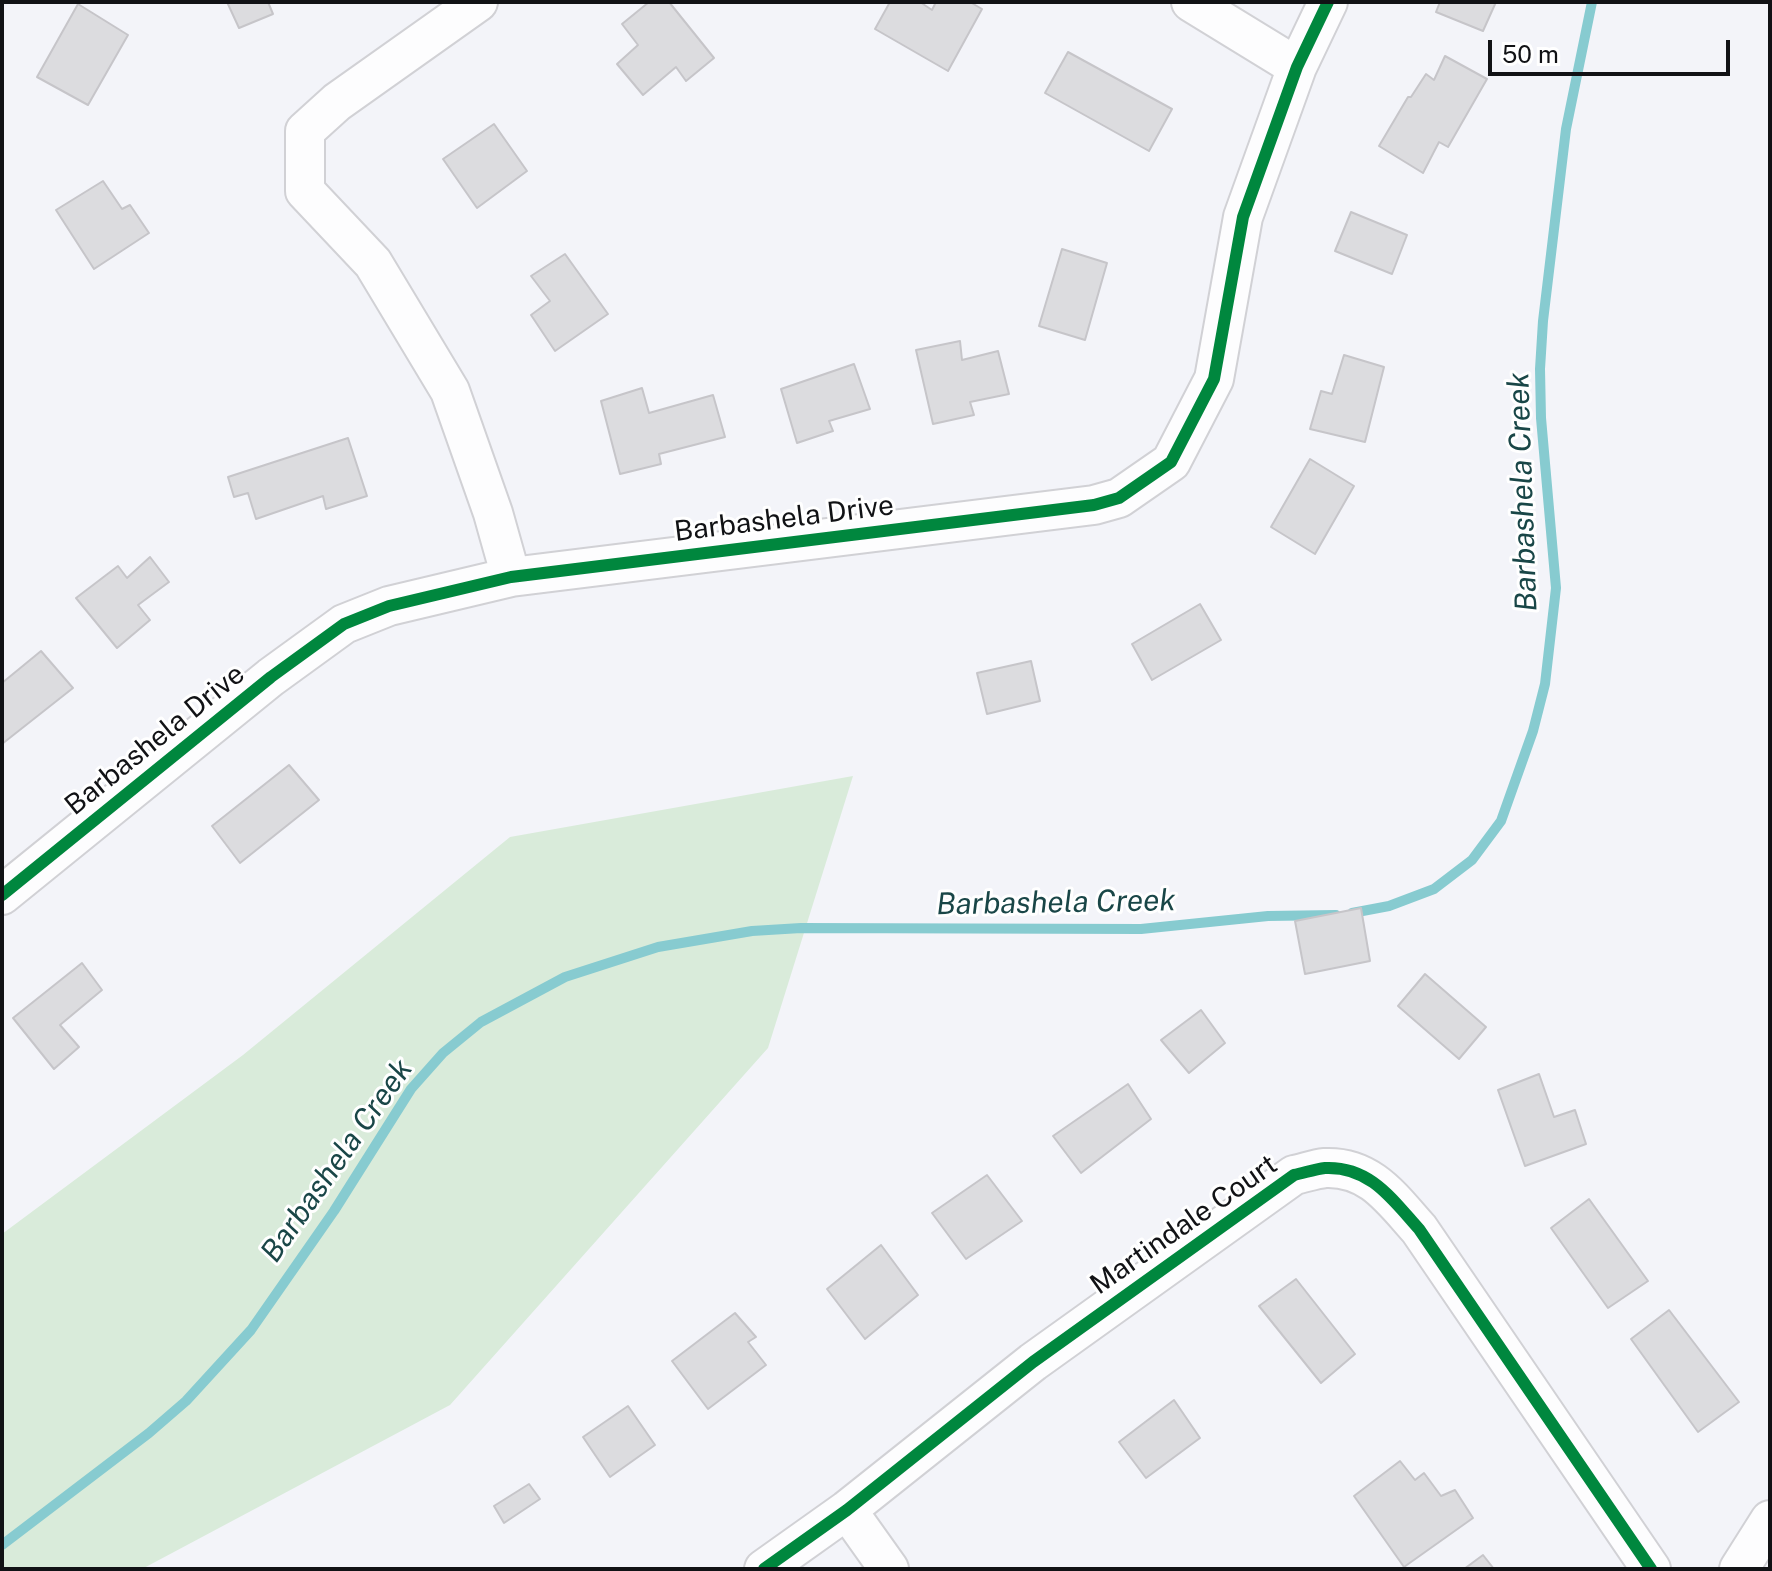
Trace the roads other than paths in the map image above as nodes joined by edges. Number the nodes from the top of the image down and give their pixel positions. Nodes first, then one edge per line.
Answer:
1 (478, 2) edge
2 (1191, 2) edge
3 (1328, 2) edge
4 (1297, 67) junction
5 (511, 577) junction
6 (2, 895) edge
7 (847, 1510) junction
8 (1770, 1520) edge
9 (764, 1569) edge
10 (889, 1569) edge
11 (1651, 1569) edge
12 (1739, 1569) edge

1 - 5 street
2 - 4 street
3 - 4 street, Barbashela Drive
4 - 5 street, Barbashela Drive
5 - 6 street, Barbashela Drive
7 - 9 street, Martindale Court
7 - 10 street
7 - 11 street, Martindale Court
8 - 12 street

